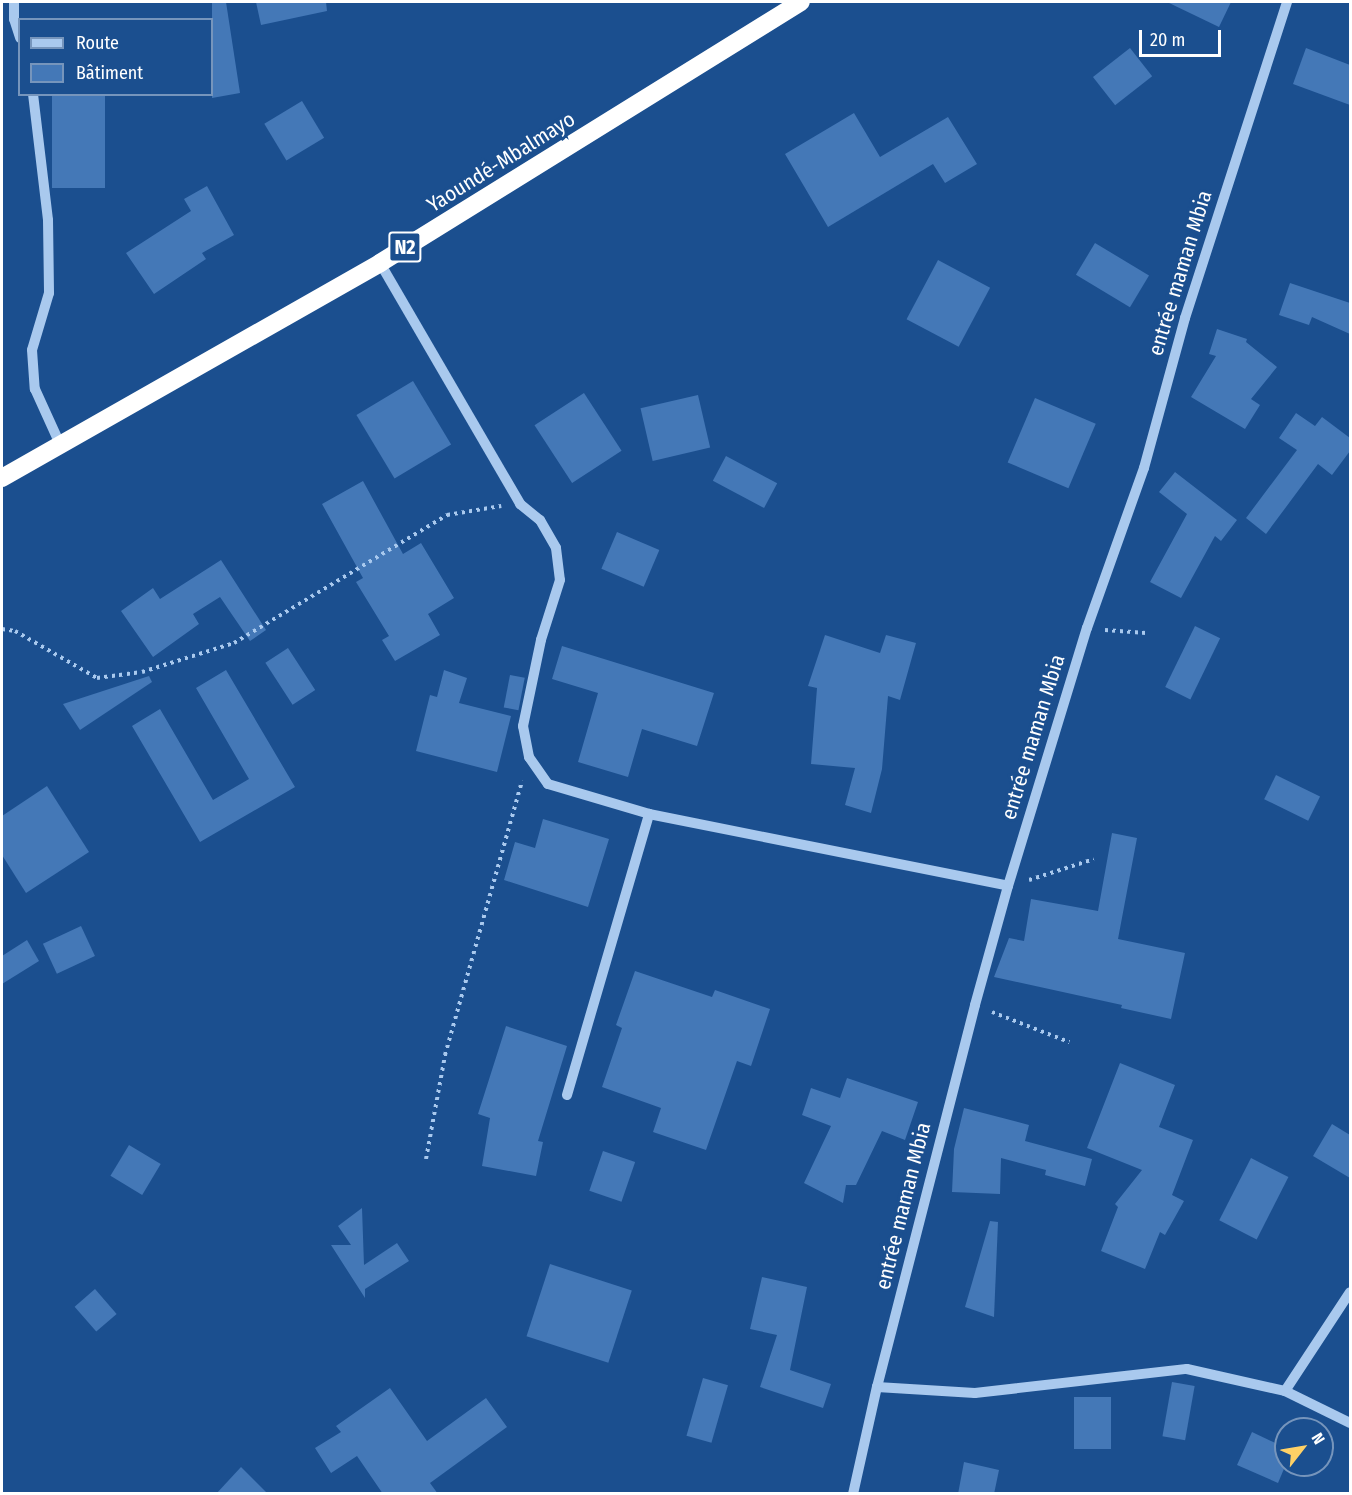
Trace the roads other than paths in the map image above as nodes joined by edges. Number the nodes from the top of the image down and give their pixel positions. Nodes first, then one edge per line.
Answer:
1 (14, 2) edge
2 (801, 2) edge
3 (1287, 2) edge
4 (18, 32) edge
5 (33, 96) edge
6 (380, 262) junction
7 (60, 444) junction
8 (2, 478) edge
9 (649, 814) junction
10 (1008, 886) junction
11 (567, 1095) dead end
12 (1350, 1292) edge
13 (877, 1387) junction
14 (1284, 1391) junction
15 (1350, 1423) edge
16 (853, 1494) edge

1 - 4 street
2 - 6 highway, Yaoundé-Mbalmayo / N2
3 - 10 street, entrée maman Mbia
5 - 7 street
6 - 7 highway, Yaoundé-Mbalmayo / N2
6 - 9 street
7 - 8 highway, Yaoundé-Mbalmayo / N2
9 - 10 street
9 - 11 street
10 - 13 street, entrée maman Mbia
12 - 14 street
13 - 14 street
13 - 16 street, entrée maman Mbia
14 - 15 street

